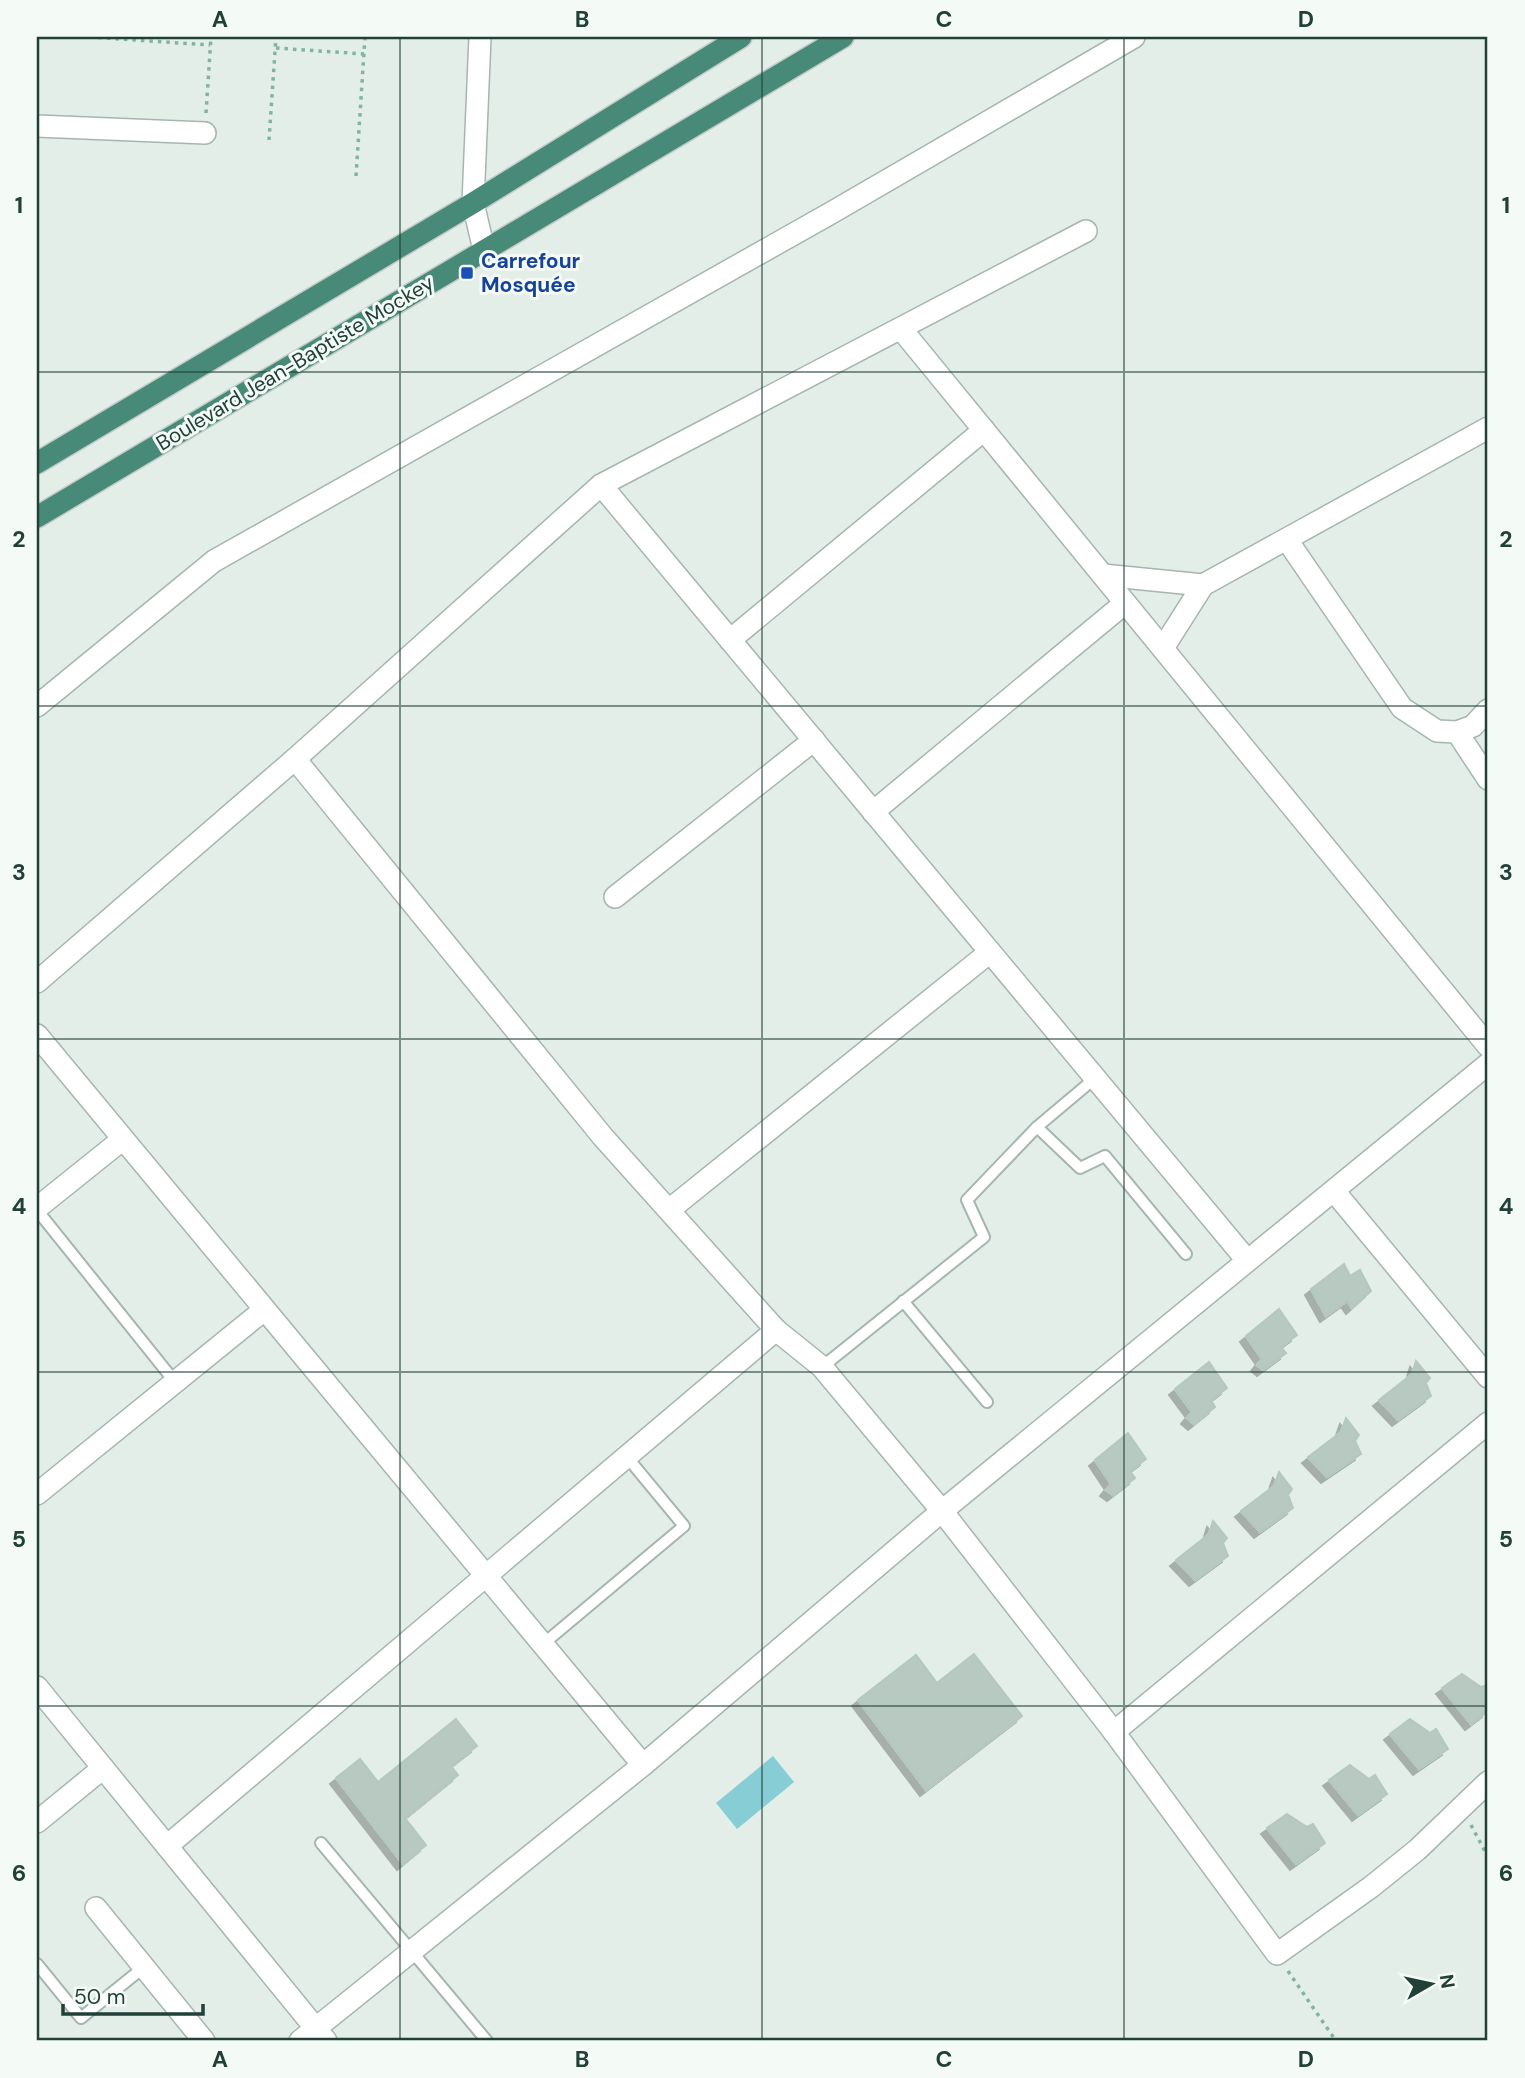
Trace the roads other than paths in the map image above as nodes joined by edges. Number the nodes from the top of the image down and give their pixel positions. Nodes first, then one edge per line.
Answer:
1 (480, 37) edge
2 (741, 37) edge
3 (843, 37) edge
4 (1133, 37) edge
5 (37, 126) edge
6 (205, 133) road end
7 (473, 203) junction
8 (1086, 231) dead end
9 (484, 250) junction
10 (902, 330) junction
11 (1488, 428) edge
12 (984, 430) junction
13 (37, 463) edge
14 (601, 485) junction
15 (37, 517) edge
16 (1287, 540) junction
17 (1103, 575) junction
18 (1203, 585) junction
19 (1125, 603) junction
20 (730, 640) junction
21 (1163, 648) junction
22 (37, 706) edge
23 (1488, 710) edge
24 (1457, 732) junction
25 (814, 740) junction
26 (295, 760) junction
27 (1488, 779) edge
28 (873, 812) junction
29 (615, 897) dead end
30 (990, 952) junction
31 (37, 982) edge
32 (37, 1035) edge
33 (1488, 1046) edge
34 (1488, 1064) edge
35 (1094, 1079) junction
36 (1037, 1127) junction
37 (123, 1139) junction
38 (1334, 1191) junction
39 (37, 1209) edge
40 (669, 1210) junction
41 (1186, 1254) dead end
42 (1246, 1259) junction
43 (903, 1301) junction
44 (264, 1310) junction
45 (776, 1330) junction
46 (822, 1367) junction
47 (1488, 1377) edge
48 (175, 1382) junction
49 (987, 1402) dead end
50 (1488, 1423) edge
51 (627, 1457) junction
52 (37, 1494) edge
53 (942, 1511) junction
54 (486, 1577) junction
55 (542, 1645) junction
56 (37, 1687) edge
57 (1114, 1732) junction
58 (643, 1765) junction
59 (103, 1768) junction
60 (1488, 1782) edge
61 (37, 1822) edge
62 (321, 1843) dead end
63 (167, 1846) junction
64 (96, 1908) dead end
65 (412, 1951) junction
66 (37, 1964) edge
67 (144, 1967) junction
68 (314, 2037) edge
69 (204, 2041) edge
70 (487, 2041) edge

1 - 7 street
2 - 7 highway
3 - 9 highway, Boulevard Jean-Baptiste Mockey
4 - 22 street
5 - 6 street
7 - 9 street
7 - 13 highway
8 - 10 street
9 - 15 highway, Boulevard Jean-Baptiste Mockey
10 - 12 street
10 - 14 street
11 - 16 street
12 - 17 street
12 - 20 street
14 - 20 street
14 - 26 street
16 - 18 street
16 - 24 street
17 - 18 street
17 - 19 street
18 - 21 street
19 - 21 street
19 - 28 street
20 - 25 street
21 - 33 street
23 - 24 street
24 - 27 street
25 - 28 street
25 - 29 street
26 - 31 street
26 - 40 street
28 - 30 street
30 - 35 street
30 - 40 street
32 - 37 street
34 - 38 street
35 - 36 lane
35 - 42 street
36 - 41 lane
36 - 43 lane
37 - 39 street
37 - 44 street
38 - 42 street
38 - 47 street
39 - 48 lane
40 - 45 street
42 - 53 street
43 - 46 lane
43 - 49 lane
44 - 48 street
44 - 54 street
45 - 46 street
45 - 51 street
46 - 53 street
48 - 52 street
50 - 57 street
51 - 54 street
51 - 55 lane
53 - 57 street
53 - 58 street
54 - 55 street
54 - 63 street
55 - 58 street
56 - 59 street
57 - 60 street
58 - 65 street
59 - 61 street
59 - 63 street
62 - 65 lane
63 - 68 street
64 - 67 street
65 - 68 street
65 - 70 lane
66 - 67 lane
67 - 69 street

